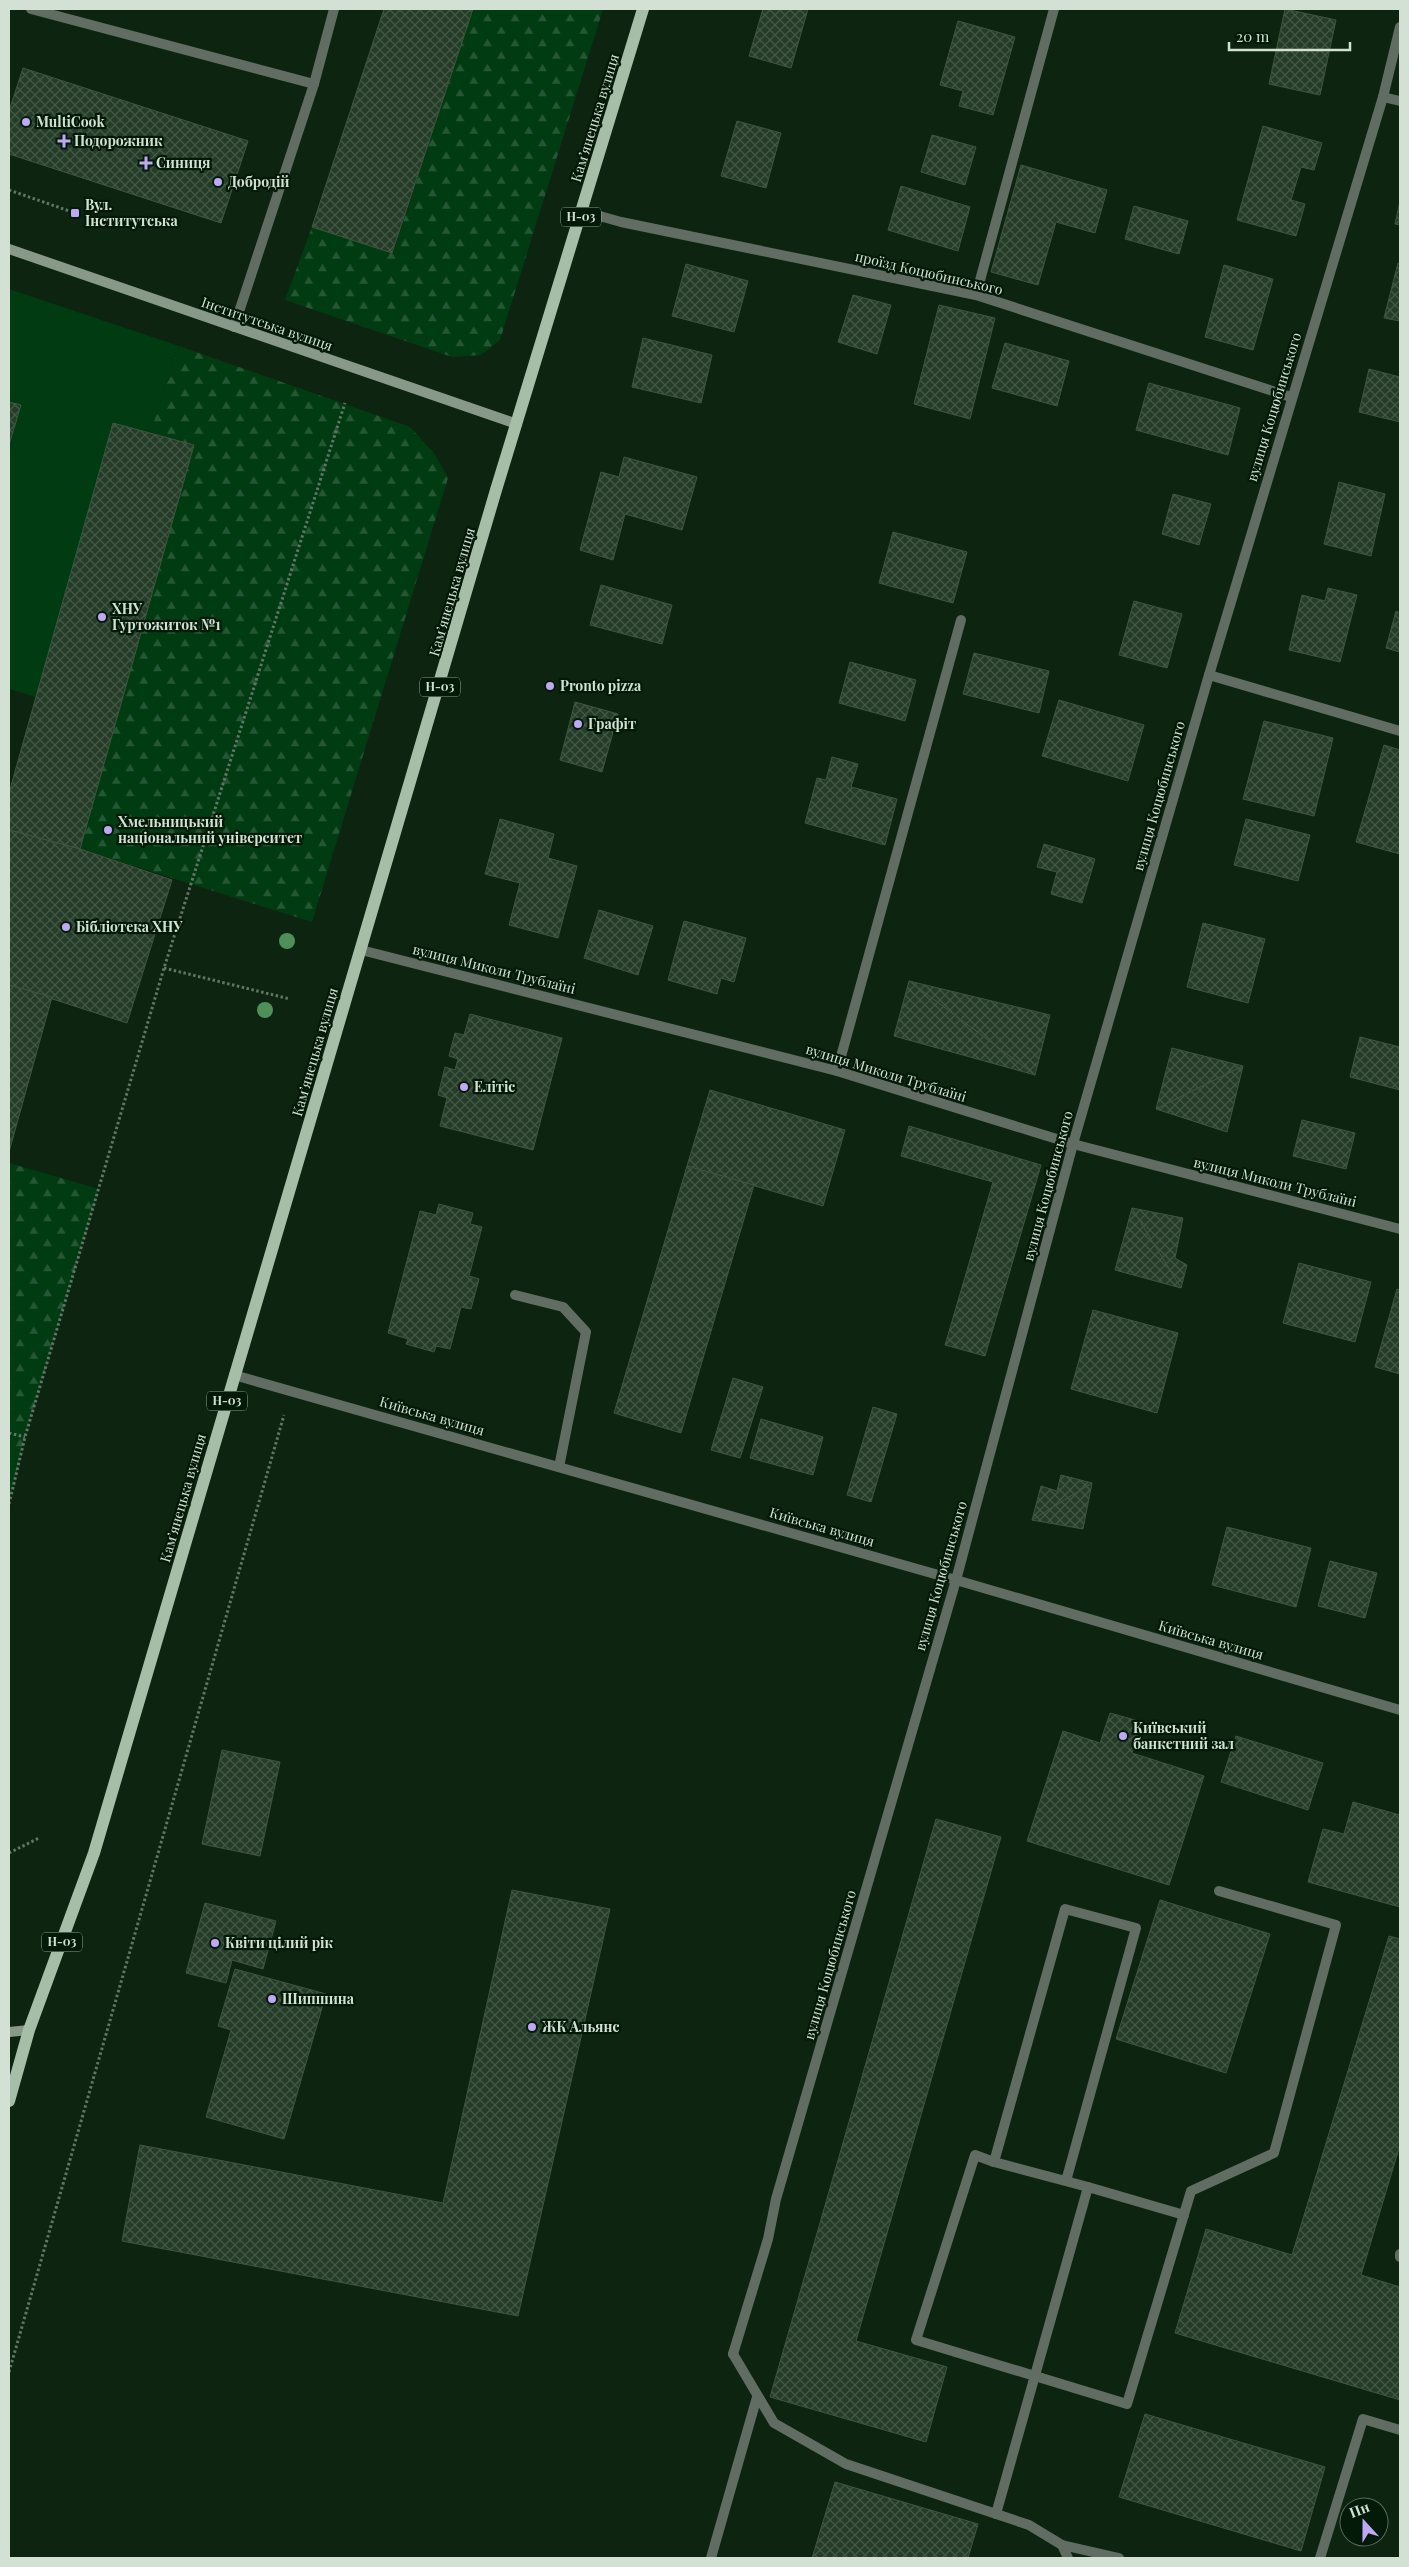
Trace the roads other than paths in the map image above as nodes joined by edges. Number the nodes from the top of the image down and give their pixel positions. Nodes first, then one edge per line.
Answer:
1 (30, 9) edge
2 (334, 9) edge
3 (643, 9) edge
4 (1054, 9) edge
5 (1400, 27) edge
6 (314, 84) junction
7 (1383, 97) junction
8 (1400, 101) edge
9 (582, 211) junction
10 (9, 249) edge
11 (976, 295) junction
12 (234, 327) junction
13 (1291, 397) junction
14 (517, 424) junction
15 (961, 620) dead end
16 (1208, 675) junction
17 (1400, 730) edge
18 (361, 950) junction
19 (837, 1071) junction
20 (1073, 1144) junction
21 (1400, 1229) edge
22 (514, 1295) dead end
23 (234, 1375) junction
24 (559, 1467) junction
25 (956, 1580) junction
26 (1400, 1710) edge
27 (1219, 1891) dead end
28 (29, 2030) junction
29 (9, 2032) edge
30 (9, 2101) edge
31 (994, 2162) junction
32 (1066, 2181) junction
33 (1088, 2187) junction
34 (1184, 2214) junction
35 (1035, 2378) junction
36 (757, 2397) junction
37 (1400, 2430) edge
38 (996, 2514) junction
39 (1062, 2545) junction
40 (711, 2558) edge
41 (1068, 2558) edge
42 (1118, 2558) edge
43 (1320, 2558) edge

1 - 6 street
2 - 6 street
3 - 9 main road, Камʼянецька вулиця / Н-03
4 - 11 street
5 - 7 street, вулиця Коцюбинського
6 - 12 street
7 - 8 street
7 - 13 street, вулиця Коцюбинського
9 - 11 street, проїзд Коцюбинського
9 - 14 main road, Камʼянецька вулиця / Н-03
10 - 12 street, Інститутська вулиця
11 - 13 street, проїзд Коцюбинського
12 - 14 street, Інститутська вулиця
13 - 16 street, вулиця Коцюбинського
14 - 18 main road, Камʼянецька вулиця / Н-03
15 - 19 street
16 - 17 street
16 - 20 street, вулиця Коцюбинського
18 - 19 street, вулиця Миколи Трублаїні
18 - 23 main road, Камʼянецька вулиця / Н-03
19 - 20 street, вулиця Миколи Трублаїні
20 - 21 street, вулиця Миколи Трублаїні
20 - 25 street, вулиця Коцюбинського
22 - 24 street
23 - 24 street, Київська вулиця
23 - 28 main road, Камʼянецька вулиця / Н-03
24 - 25 street, Київська вулиця
25 - 26 street, Київська вулиця
25 - 36 street, вулиця Коцюбинського
27 - 34 street
28 - 29 street
28 - 30 main road, Камʼянецька вулиця / Н-03
31 - 32 street
31 - 32 street
31 - 35 street
32 - 33 street
33 - 34 street
33 - 35 street
34 - 35 street
35 - 38 street
36 - 38 street
36 - 40 street
37 - 43 street
38 - 39 street
39 - 41 street
39 - 42 street

